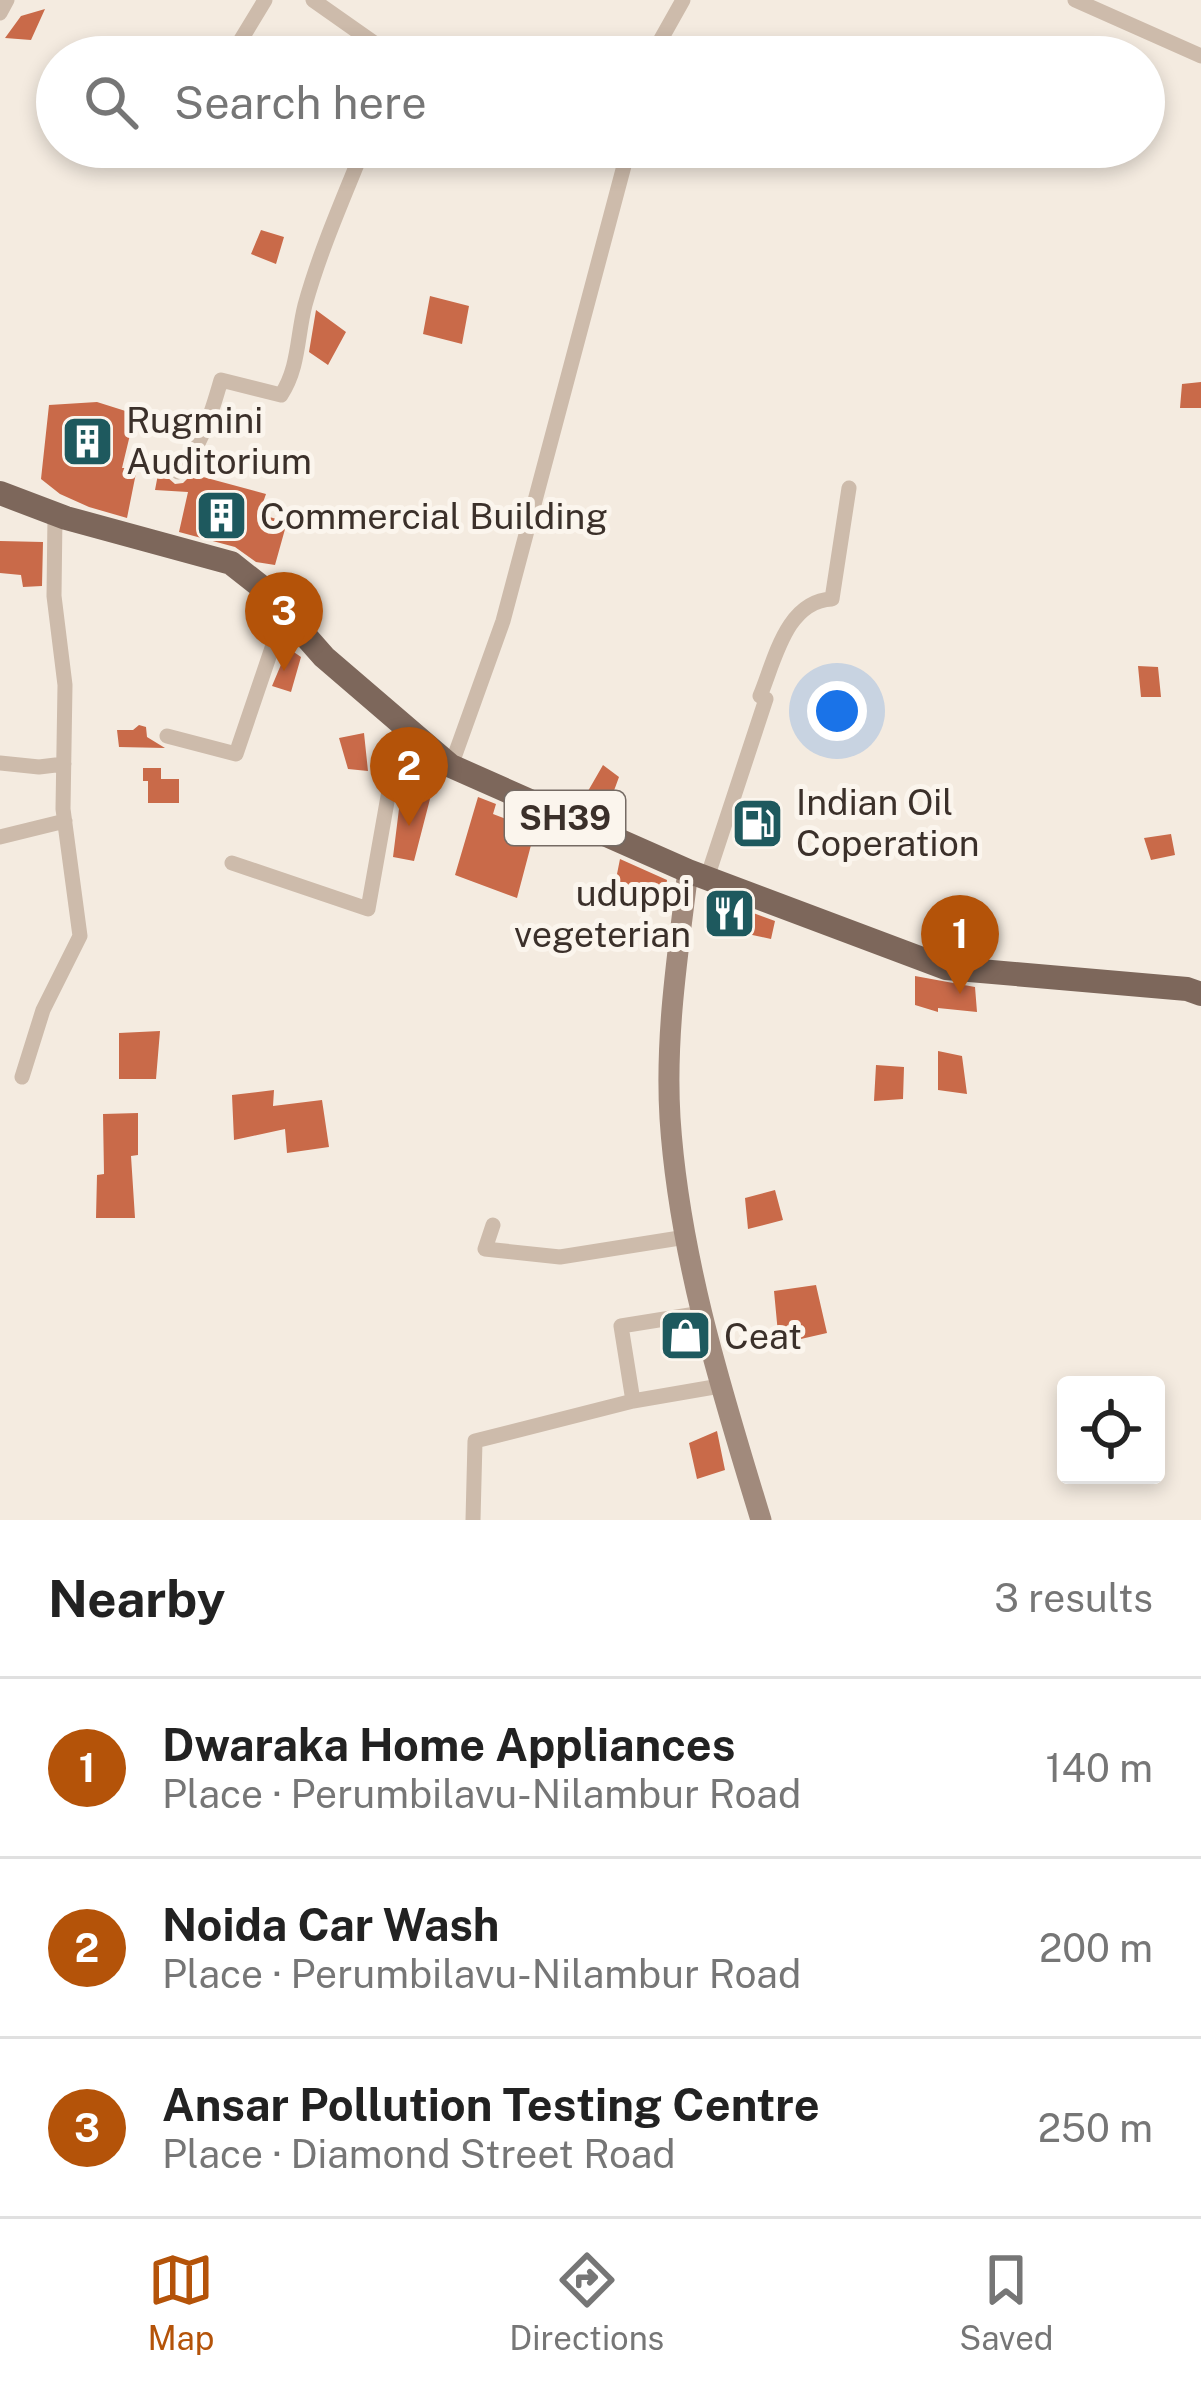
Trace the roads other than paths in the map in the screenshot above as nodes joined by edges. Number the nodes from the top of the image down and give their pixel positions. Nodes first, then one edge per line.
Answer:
1 (7, 0) edge
2 (265, 0) edge
3 (313, 0) edge
4 (683, 0) edge
5 (1075, 0) edge
6 (0, 13) edge
7 (242, 36) edge
8 (364, 36) edge
9 (663, 36) edge
10 (1156, 36) edge
11 (1165, 40) edge
12 (1201, 56) edge
13 (355, 168) edge
14 (623, 168) edge
15 (178, 472) dead end
16 (849, 488) dead end
17 (0, 493) edge
18 (55, 514) junction
19 (296, 625) junction
20 (401, 723) junction
21 (167, 736) dead end
22 (0, 763) edge
23 (64, 764) junction
24 (451, 766) junction
25 (65, 821) junction
26 (0, 837) edge
27 (232, 863) dead end
28 (697, 874) junction
29 (1201, 994) edge
30 (22, 1077) dead end
31 (493, 1225) dead end
32 (686, 1237) junction
33 (702, 1313) junction
34 (721, 1385) junction
35 (633, 1401) junction
36 (473, 1520) edge
37 (761, 1520) edge

1 - 6 street
2 - 7 street
3 - 8 street
4 - 9 street
5 - 10 street
11 - 12 street
13 - 15 street
14 - 24 street
16 - 28 street
17 - 18 main road, SH39
18 - 19 main road, SH39
18 - 23 street
19 - 20 main road, SH39
19 - 21 street
20 - 24 main road, SH39
20 - 27 street
22 - 23 street
23 - 25 street
24 - 28 main road, SH39
25 - 26 street
25 - 30 street
28 - 29 main road, SH39
28 - 32 main road
31 - 32 street
32 - 33 main road
33 - 34 main road
33 - 35 street
34 - 35 street
34 - 37 main road
35 - 36 street

